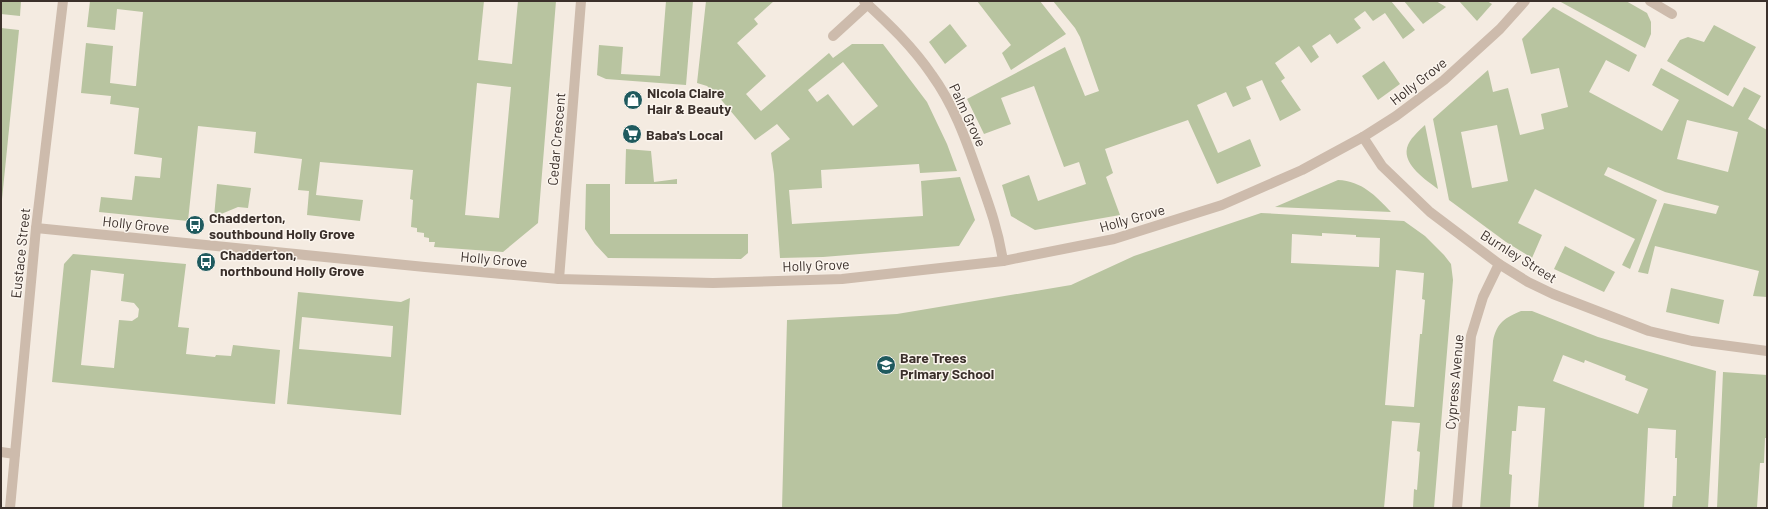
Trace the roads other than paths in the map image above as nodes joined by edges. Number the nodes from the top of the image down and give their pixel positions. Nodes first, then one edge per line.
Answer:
1 (63, 1) edge
2 (581, 1) edge
3 (1525, 1) edge
4 (1650, 1) edge
5 (866, 2) edge
6 (1672, 14) dead end
7 (833, 36) dead end
8 (1363, 137) junction
9 (36, 228) junction
10 (1003, 261) junction
11 (1499, 264) junction
12 (559, 279) junction
13 (1767, 351) edge
14 (1, 452) edge
15 (16, 454) junction
16 (10, 508) edge
17 (1457, 508) edge

1 - 9 street, Eustace Street
2 - 12 street, Cedar Crescent
3 - 8 street, Holly Grove
4 - 6 street
5 - 7 street, Palm Grove
5 - 10 street, Palm Grove
8 - 10 street, Holly Grove
8 - 11 street, Burnley Street
9 - 12 street, Holly Grove
9 - 15 street, Eustace Street
10 - 12 street, Holly Grove
11 - 13 street, Burnley Street
11 - 17 street, Cypress Avenue
14 - 15 street
15 - 16 street, Eustace Street

